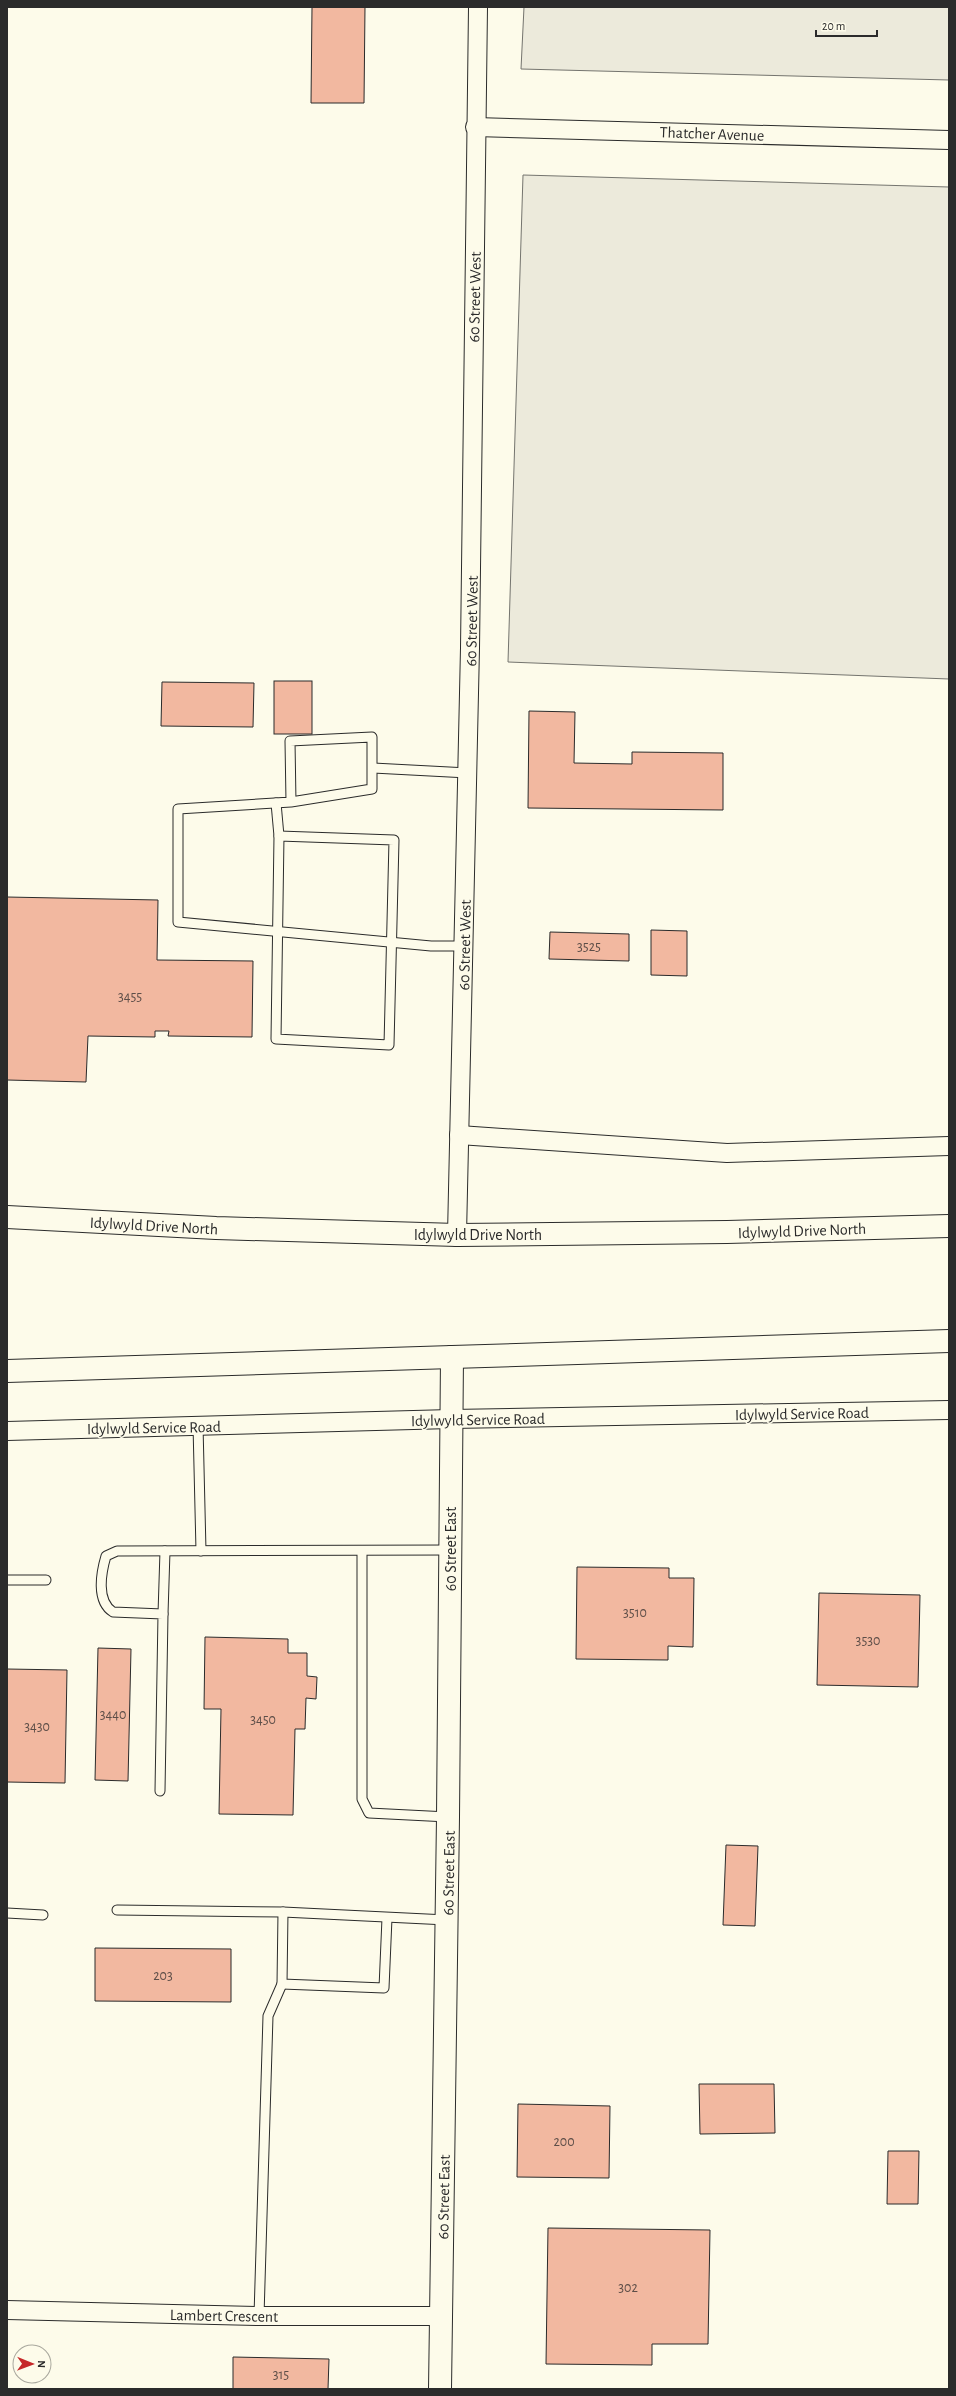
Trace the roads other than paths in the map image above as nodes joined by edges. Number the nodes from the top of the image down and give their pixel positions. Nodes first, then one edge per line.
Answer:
1 (478, 7) edge
2 (475, 127) junction
3 (949, 140) edge
4 (372, 768) junction
5 (468, 773) junction
6 (291, 802) junction
7 (276, 803) junction
8 (279, 836) junction
9 (278, 931) junction
10 (391, 942) junction
11 (464, 946) junction
12 (459, 1135) junction
13 (949, 1146) edge
14 (7, 1217) edge
15 (949, 1226) edge
16 (457, 1234) junction
17 (949, 1341) edge
18 (452, 1357) junction
19 (7, 1371) edge
20 (949, 1410) edge
21 (451, 1419) junction
22 (198, 1425) junction
23 (7, 1431) edge
24 (451, 1550) junction
25 (165, 1551) junction
26 (201, 1551) junction
27 (362, 1551) junction
28 (7, 1580) edge
29 (46, 1580) dead end
30 (163, 1614) junction
31 (160, 1791) dead end
32 (448, 1817) junction
33 (117, 1910) dead end
34 (283, 1912) junction
35 (7, 1913) edge
36 (43, 1915) dead end
37 (387, 1918) junction
38 (447, 1920) junction
39 (282, 1984) junction
40 (7, 2310) edge
41 (259, 2316) junction
42 (441, 2316) junction
43 (440, 2389) edge

1 - 2 street, 60 Street West
2 - 3 street, Thatcher Avenue
2 - 5 street, 60 Street West
4 - 5 lane
4 - 6 lane
4 - 6 lane
5 - 11 street, 60 Street West
6 - 7 lane
7 - 8 lane
7 - 9 lane
8 - 9 lane
8 - 10 lane
9 - 10 lane
9 - 10 lane
10 - 11 lane
11 - 12 street, 60 Street West
12 - 13 street
12 - 16 street, 60 Street West
14 - 16 main road, Idylwyld Drive North
15 - 16 main road, Idylwyld Drive North
17 - 18 main road
18 - 19 main road
18 - 21 main road, 60 Street East
20 - 21 street, Idylwyld Service Road
21 - 22 street, Idylwyld Service Road
21 - 24 main road, 60 Street East
22 - 23 street, Idylwyld Service Road
22 - 26 lane
24 - 27 lane
24 - 32 main road, 60 Street East
25 - 26 lane
25 - 30 lane
25 - 30 lane
26 - 27 lane
27 - 32 lane
28 - 29 lane
30 - 31 lane
32 - 38 main road, 60 Street East
33 - 34 lane
34 - 37 lane
34 - 39 lane
35 - 36 lane
37 - 38 lane
37 - 39 lane
38 - 42 main road, 60 Street East
39 - 41 lane
40 - 41 street, Lambert Crescent
41 - 42 street, Lambert Crescent
42 - 43 main road, 60 Street East

